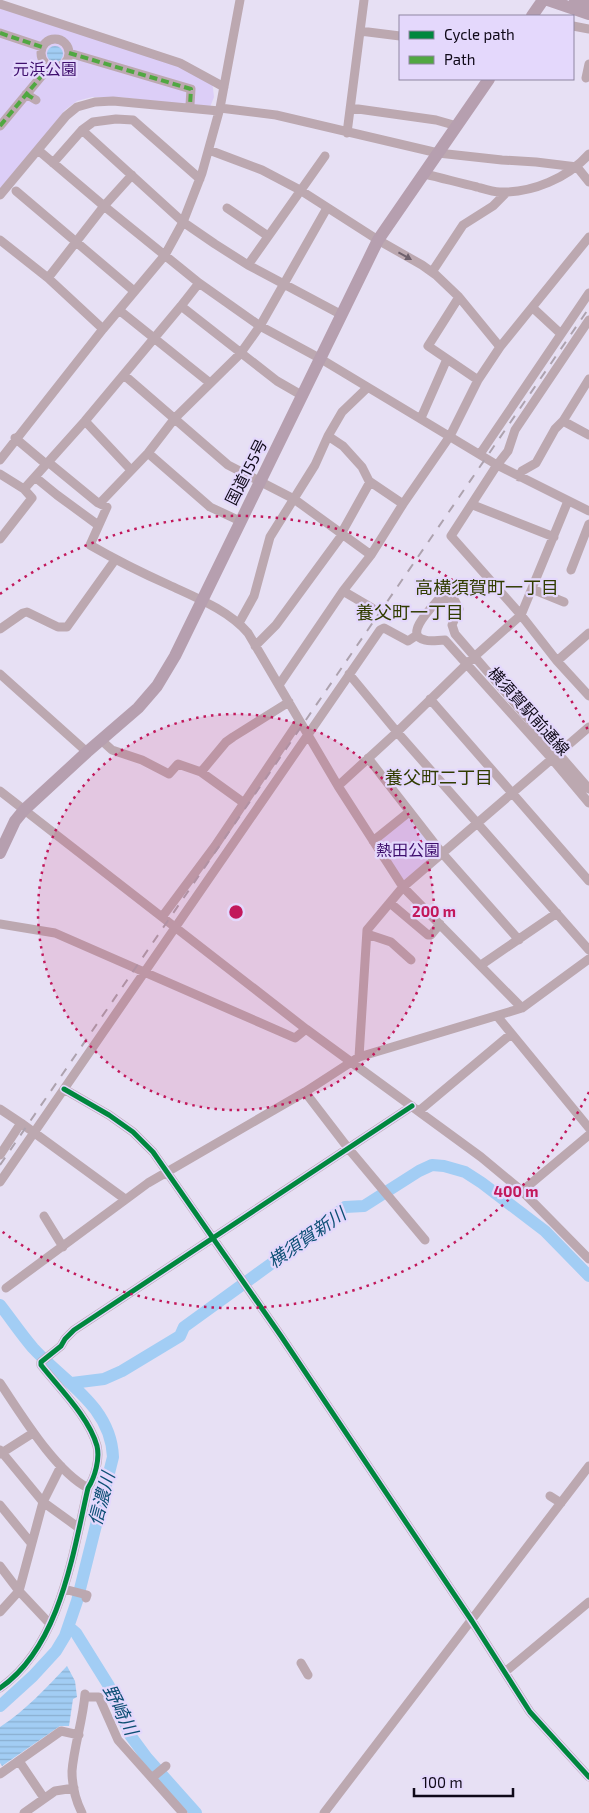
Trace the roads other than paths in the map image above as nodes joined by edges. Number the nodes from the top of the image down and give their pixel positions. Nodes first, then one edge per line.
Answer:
1 (240, 0) edge
2 (364, 0) edge
3 (543, 0) edge
4 (548, 0) edge
5 (575, 0) edge
6 (0, 4) edge
7 (589, 4) edge
8 (589, 14) edge
9 (533, 15) edge
10 (574, 26) edge
11 (589, 29) edge
12 (360, 31) junction
13 (0, 33) edge
14 (399, 36) edge
15 (42, 47) junction
16 (69, 53) junction
17 (589, 64) edge
18 (49, 67) junction
19 (586, 78) dead end
20 (488, 80) edge
21 (224, 87) junction
22 (26, 94) junction
23 (36, 100) dead end
24 (190, 104) dead end
25 (350, 108) junction
26 (219, 110) junction
27 (0, 126) edge
28 (457, 126) junction
29 (82, 130) junction
30 (347, 133) junction
31 (38, 150) junction
32 (209, 150) junction
33 (438, 153) junction
34 (589, 154) edge
35 (325, 156) dead end
36 (53, 163) junction
37 (577, 167) junction
38 (425, 174) junction
39 (132, 175) junction
40 (200, 179) junction
41 (589, 182) edge
42 (300, 190) junction
43 (16, 191) dead end
44 (507, 192) junction
45 (0, 196) edge
46 (104, 206) junction
47 (227, 208) dead end
48 (327, 208) junction
49 (183, 222) junction
50 (268, 236) junction
51 (589, 237) edge
52 (0, 240) edge
53 (378, 240) junction
54 (76, 242) junction
55 (165, 255) junction
56 (248, 265) junction
57 (432, 272) junction
58 (48, 278) junction
59 (199, 283) junction
60 (283, 284) junction
61 (134, 292) junction
62 (589, 293) edge
63 (459, 297) junction
64 (181, 306) junction
65 (532, 308) junction
66 (119, 310) junction
67 (342, 315) junction
68 (589, 320) edge
69 (260, 326) junction
70 (103, 329) junction
71 (561, 334) junction
72 (155, 338) junction
73 (500, 347) junction
74 (240, 354) junction
75 (321, 359) junction
76 (447, 359) junction
77 (124, 375) junction
78 (589, 379) edge
79 (478, 380) junction
80 (210, 383) junction
81 (367, 388) junction
82 (303, 396) junction
83 (175, 418) junction
84 (421, 418) junction
85 (85, 421) junction
86 (563, 421) junction
87 (589, 435) edge
88 (328, 436) junction
89 (450, 436) junction
90 (15, 438) junction
91 (148, 453) junction
92 (480, 454) junction
93 (0, 460) edge
94 (47, 463) junction
95 (497, 465) junction
96 (131, 470) junction
97 (0, 474) edge
98 (35, 477) junction
99 (519, 477) junction
100 (259, 482) junction
101 (370, 482) junction
102 (24, 489) junction
103 (294, 499) junction
104 (568, 501) junction
105 (100, 503) junction
106 (403, 504) junction
107 (473, 505) junction
108 (589, 511) edge
109 (240, 521) junction
110 (589, 524) edge
111 (98, 525) junction
112 (341, 535) junction
113 (554, 537) junction
114 (0, 538) edge
115 (371, 555) junction
116 (115, 560) junction
117 (571, 570) dead end
118 (532, 589) junction
119 (343, 591) junction
120 (202, 600) junction
121 (564, 602) dead end
122 (372, 608) dead end
123 (521, 615) junction
124 (239, 623) junction
125 (0, 629) edge
126 (589, 633) edge
127 (417, 635) junction
128 (255, 646) junction
129 (474, 657) junction
130 (557, 661) junction
131 (467, 664) junction
132 (0, 674) edge
133 (349, 674) junction
134 (279, 686) junction
135 (589, 696) edge
136 (430, 699) junction
137 (289, 702) junction
138 (299, 720) junction
139 (589, 727) edge
140 (397, 732) junction
141 (307, 735) junction
142 (101, 740) junction
143 (86, 752) junction
144 (555, 756) junction
145 (368, 758) junction
146 (201, 772) junction
147 (338, 786) junction
148 (589, 789) edge
149 (0, 791) edge
150 (513, 793) junction
151 (244, 803) junction
152 (589, 803) edge
153 (24, 810) junction
154 (409, 812) junction
155 (477, 824) junction
156 (373, 841) junction
157 (0, 852) edge
158 (442, 853) junction
159 (589, 881) edge
160 (403, 887) junction
161 (390, 902) junction
162 (556, 913) junction
163 (162, 917) junction
164 (0, 924) edge
165 (440, 924) junction
166 (175, 926) junction
167 (367, 934) junction
168 (519, 940) junction
169 (589, 950) edge
170 (589, 959) edge
171 (410, 960) dead end
172 (480, 965) junction
173 (144, 972) junction
174 (522, 1008) junction
175 (498, 1016) junction
176 (306, 1029) junction
177 (511, 1034) junction
178 (354, 1060) junction
179 (64, 1089) junction
180 (305, 1092) junction
181 (0, 1109) edge
182 (416, 1109) junction
183 (21, 1123) junction
184 (589, 1128) edge
185 (34, 1132) junction
186 (589, 1135) edge
187 (348, 1148) junction
188 (0, 1155) edge
189 (166, 1173) junction
190 (0, 1182) edge
191 (522, 1191) junction
192 (125, 1199) junction
193 (44, 1216) dead end
194 (214, 1238) junction
195 (425, 1240) dead end
196 (63, 1246) junction
197 (589, 1259) edge
198 (6, 1288) dead end
199 (0, 1382) edge
200 (33, 1433) junction
201 (1, 1452) edge
202 (61, 1466) junction
203 (589, 1466) edge
204 (88, 1488) junction
205 (550, 1496) dead end
206 (42, 1502) junction
207 (562, 1503) junction
208 (0, 1505) edge
209 (79, 1528) junction
210 (31, 1543) junction
211 (0, 1566) edge
212 (68, 1590) junction
213 (19, 1591) junction
214 (85, 1596) dead end
215 (589, 1602) edge
216 (0, 1612) edge
217 (472, 1621) junction
218 (50, 1624) junction
219 (301, 1664) dead end
220 (505, 1672) junction
221 (308, 1675) dead end
222 (0, 1688) edge
223 (79, 1735) junction
224 (18, 1761) junction
225 (166, 1766) dead end
226 (0, 1774) edge
227 (153, 1777) junction
228 (589, 1777) edge
229 (74, 1788) junction
230 (44, 1798) junction
231 (24, 1813) edge
232 (82, 1813) edge
233 (183, 1813) edge
234 (324, 1813) edge

1 - 21 street
2 - 12 street
3 - 9 highway
4 - 8 highway
5 - 7 highway
6 - 21 street
10 - 11 street
12 - 14 street
12 - 25 street
13 - 15 street
15 - 16 street
15 - 18 street
16 - 18 street
16 - 24 street
17 - 19 street
18 - 22 street
20 - 28 highway, 国道155号
21 - 26 street
22 - 23 street
22 - 27 street
25 - 28 street
25 - 30 street
26 - 30 street
26 - 31 street
26 - 32 street
28 - 33 highway, 国道155号
29 - 36 street
29 - 39 street
29 - 40 street
30 - 33 street
31 - 36 street
31 - 45 street
32 - 40 street
32 - 42 street
33 - 37 street
33 - 38 highway, 国道155号
34 - 37 street
35 - 42 street
36 - 46 street
37 - 41 street
37 - 44 street
38 - 44 street
38 - 53 highway, 国道155号
39 - 46 street
39 - 49 street
40 - 49 street
42 - 48 street
42 - 50 street
43 - 54 street
44 - 57 street
46 - 54 street
46 - 55 street
47 - 50 street
48 - 53 street
48 - 60 street
49 - 55 street
49 - 56 street
50 - 56 street
51 - 65 street
52 - 58 street
53 -> 57 street
53 - 67 highway, 国道155号
54 - 58 street
54 - 61 street
55 - 59 street
55 - 61 street
56 - 60 street
57 - 63 street
58 - 70 street
59 - 64 street
59 - 69 street
60 - 67 street
60 - 69 street
61 - 66 street
62 - 71 street
63 - 73 street
63 - 76 street
64 - 72 street
64 - 74 street
65 - 71 street
65 - 73 street
66 - 70 street
66 - 72 street
67 - 75 highway, 国道155号
68 - 95 street
69 - 74 street
69 - 75 street
70 - 90 street
71 - 92 street
72 - 77 street
72 - 80 street
73 - 79 street
74 - 80 street
74 - 82 street
75 - 81 street
75 - 82 highway, 国道155号
76 - 79 street
76 - 84 street
77 - 83 street
77 - 85 street
78 - 86 street
79 - 89 street
80 - 83 street
81 - 84 street
81 - 88 street
82 - 100 highway, 国道155号
83 - 91 street
83 - 100 street
84 - 89 street
85 - 94 street
85 - 96 street
86 - 87 street
86 - 99 street
88 - 101 street
88 - 103 street
89 - 92 street
89 - 106 street
90 - 93 street
90 - 94 street
91 - 96 street
91 - 109 street
92 - 95 street
94 - 98 street
94 - 105 street
95 - 99 street
95 - 107 street
96 - 105 street
97 - 102 street
98 - 102 street
98 - 111 street
99 - 104 street
100 - 103 street
100 - 109 highway, 国道155号
101 - 106 street
101 - 112 street
102 - 114 street
103 - 112 street
103 - 124 street
104 - 108 street
104 - 113 street
105 - 111 street
106 - 115 street
107 - 113 street
107 - 123 street
109 - 120 highway, 国道155号
110 - 117 street
111 - 116 street
112 - 115 street
112 - 128 street
113 - 118 street
115 - 119 street
116 - 120 street
116 - 125 street
118 - 121 street
118 - 123 street
119 - 122 street
119 - 134 street
120 - 124 street
120 - 142 highway, 国道155号
123 - 129 street
123 - 130 street
124 - 128 street
126 - 130 street
127 - 129 street, 横須賀駅前通線
127 - 131 street, 横須賀駅前通線
127 - 133 street
128 - 134 street
129 - 131 street
129 - 144 street, 横須賀駅前通線
130 - 135 street
131 - 136 street
131 - 144 street, 横須賀駅前通線
132 - 143 street
133 - 140 street
133 - 141 street
134 - 137 street
136 - 140 street
136 - 150 street
137 - 138 street
137 - 146 street
138 - 141 street
138 - 151 street
139 - 144 street
140 - 145 street
140 - 155 street
141 - 147 street
141 - 166 street
142 - 143 highway, 国道155号
142 - 146 street
143 - 153 highway, 国道155号
144 - 148 street, 横須賀駅前通線
144 - 150 street
144 - 152 street, 横須賀駅前通線
145 - 147 street
145 - 154 street
146 - 151 street
147 - 156 street
149 - 153 street
150 - 155 street
150 - 159 street
151 - 163 street
153 - 157 highway, 国道155号
153 - 163 street
154 - 156 street
154 - 158 street
155 - 158 street
155 - 162 street
156 - 160 street
158 - 160 street
158 - 168 street
160 - 161 street
160 - 165 street
161 - 165 street
161 - 167 street
162 - 168 street
162 - 169 street
163 - 166 street
164 - 173 street
165 - 172 street
166 - 173 street
166 - 176 street
167 - 171 street
167 - 178 street
168 - 172 street
170 - 174 street
172 - 174 street
173 - 176 street
173 - 179 street
174 - 175 street
175 - 177 street
175 - 178 street
176 - 178 street
177 - 182 street
177 - 184 street
178 - 180 street
178 - 182 street
179 - 185 street
179 - 189 street
180 - 187 street
180 - 189 street
181 - 183 street
182 - 187 street
182 - 191 street
183 - 185 street
183 - 188 street
185 - 190 street
185 - 192 street
186 - 191 street
187 - 194 street
187 - 195 street
189 - 192 street
189 - 194 street
191 - 197 street
192 - 196 street
193 - 196 street
194 - 204 street
194 - 217 street
196 - 198 street
199 - 200 street
200 - 201 street
200 - 202 street
201 - 206 street
202 - 204 street
202 - 206 street
203 - 207 street
204 - 209 street
205 - 207 street
206 - 209 street
206 - 210 street
207 - 217 street
208 - 210 street
209 - 212 street
210 - 213 street
211 - 213 street
212 - 214 street
212 - 218 street
213 - 216 street
213 - 218 street
215 - 220 street
217 - 220 street
217 - 234 street
218 - 222 street
219 - 221 street
220 - 228 street
223 - 224 street
223 - 227 street
223 - 229 street
224 - 226 street
224 - 230 street
225 - 227 street
227 - 233 street
229 - 230 street
229 - 232 street
230 - 231 street

